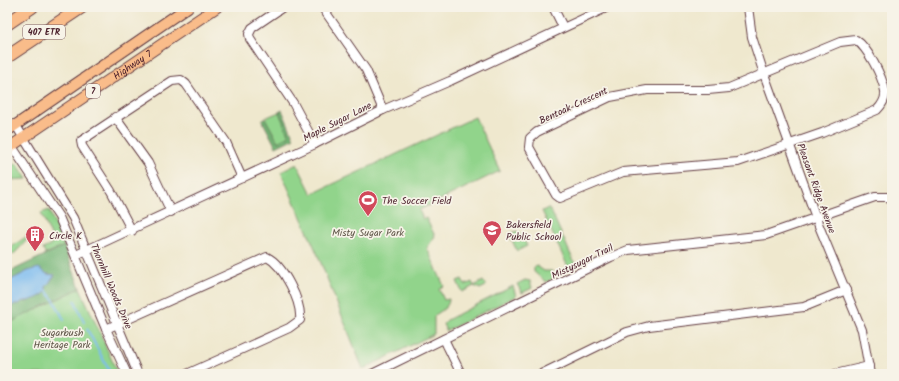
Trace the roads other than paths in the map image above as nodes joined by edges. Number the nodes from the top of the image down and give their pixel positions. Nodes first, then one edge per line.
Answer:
1 (32, 7) edge
2 (82, 7) edge
3 (188, 7) edge
4 (217, 7) edge
5 (283, 7) edge
6 (322, 7) edge
7 (553, 7) edge
8 (608, 7) edge
9 (748, 7) edge
10 (7, 24) edge
11 (563, 27) junction
12 (7, 57) edge
13 (764, 74) junction
14 (383, 110) junction
15 (115, 117) junction
16 (11, 128) edge
17 (24, 137) junction
18 (9, 144) edge
19 (315, 144) junction
20 (791, 145) junction
21 (242, 178) junction
22 (892, 201) edge
23 (171, 212) junction
24 (816, 216) junction
25 (132, 231) junction
26 (87, 251) junction
27 (76, 255) junction
28 (846, 290) junction
29 (118, 325) junction
30 (106, 329) junction
31 (444, 339) junction
32 (869, 370) edge
33 (127, 374) edge
34 (138, 374) edge
35 (187, 374) edge
36 (372, 374) edge
37 (461, 374) edge
38 (541, 374) edge
39 (835, 374) edge

1 - 10 highway, 407 ETR
2 - 12 highway, 407 ETR
3 - 16 main road, Highway 7 / 7
4 - 17 main road, Highway 7 / 7
5 - 19 street
6 - 14 street
7 - 11 street
8 - 11 street, Maple Sugar Lane
9 - 13 street, Pleasant Ridge Avenue
11 - 14 street, Maple Sugar Lane
13 - 20 street, Pleasant Ridge Avenue
13 - 20 street
13 - 20 street, Bentoak Crescent
14 - 19 street, Maple Sugar Lane
15 - 21 street
15 - 23 street
15 - 25 street
16 - 17 street, Thornhill Woods Drive
17 - 18 main road, Highway 7 / 7
17 - 26 street, Thornhill Woods Drive
18 - 27 street
19 - 21 street, Maple Sugar Lane
20 - 24 street, Pleasant Ridge Avenue
21 - 23 street, Maple Sugar Lane
22 - 24 street, Mistysugar Trail
23 - 25 street, Maple Sugar Lane
24 - 28 street, Pleasant Ridge Avenue
24 - 31 street, Mistysugar Trail
25 - 26 street, Maple Sugar Lane
26 - 27 street, Maple Sugar Lane
26 - 29 street, Thornhill Woods Drive
27 - 30 street
28 - 32 street, Pleasant Ridge Avenue
28 - 38 street
29 - 30 street
29 - 34 street, Thornhill Woods Drive
29 - 35 street
30 - 33 street
31 - 36 street, Mistysugar Trail
31 - 37 street
32 - 39 street

